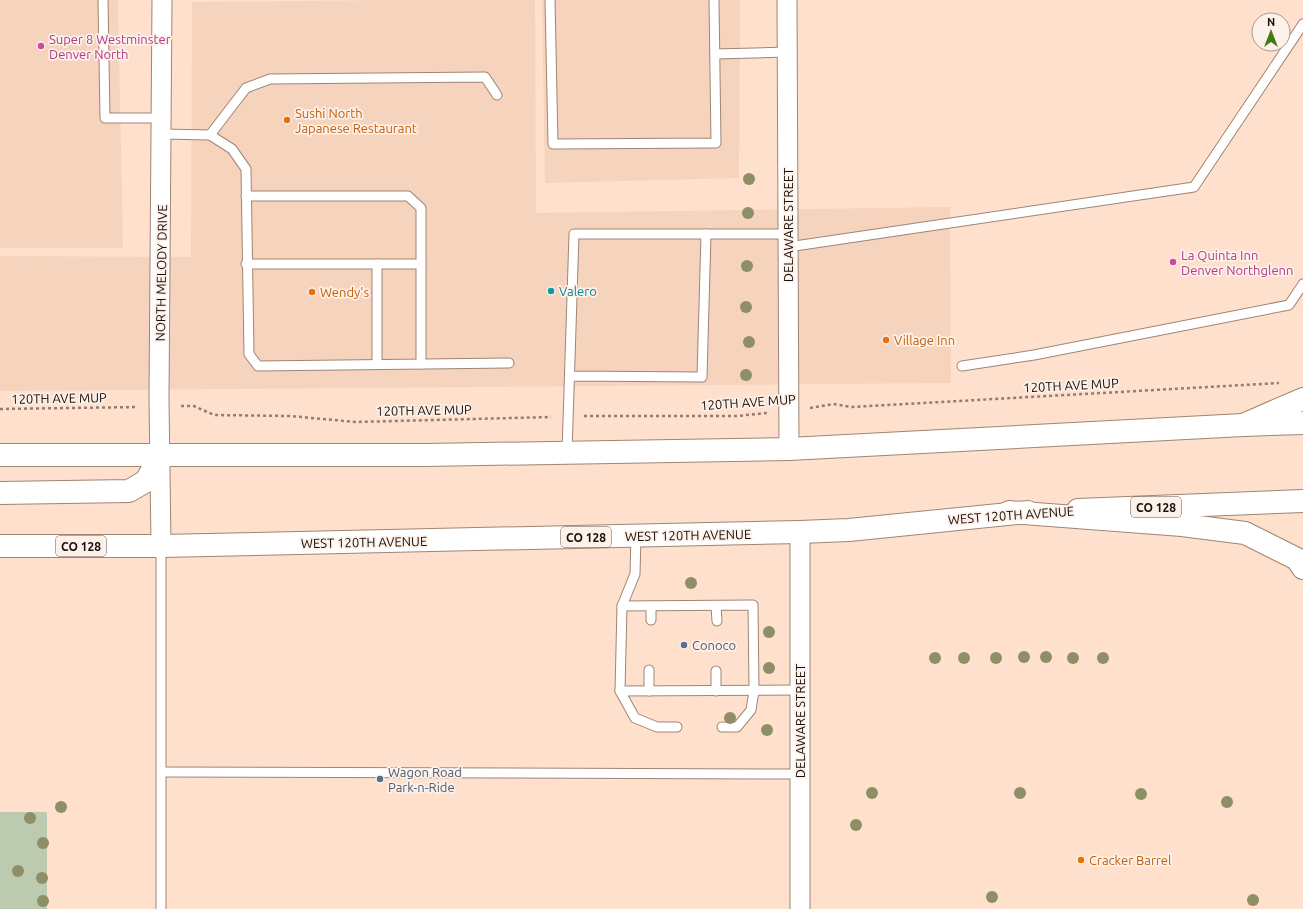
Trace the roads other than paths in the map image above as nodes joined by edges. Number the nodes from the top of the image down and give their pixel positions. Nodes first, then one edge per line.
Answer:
1 (103, 0) edge
2 (162, 0) edge
3 (550, 0) edge
4 (714, 0) edge
5 (787, 0) edge
6 (1303, 24) edge
7 (787, 52) junction
8 (715, 54) junction
9 (498, 95) dead end
10 (163, 126) junction
11 (210, 135) junction
12 (246, 196) junction
13 (706, 234) junction
14 (788, 240) junction
15 (246, 264) junction
16 (377, 264) junction
17 (421, 264) junction
18 (1303, 284) edge
19 (509, 363) dead end
20 (377, 364) junction
21 (421, 364) junction
22 (962, 366) dead end
23 (570, 376) junction
24 (1303, 399) edge
25 (1303, 423) edge
26 (1243, 425) junction
27 (788, 449) junction
28 (567, 453) junction
29 (0, 455) edge
30 (160, 456) junction
31 (0, 493) edge
32 (1303, 501) edge
33 (1009, 512) junction
34 (800, 532) junction
35 (636, 536) junction
36 (0, 546) edge
37 (161, 546) junction
38 (1303, 568) edge
39 (622, 606) junction
40 (651, 606) junction
41 (716, 606) junction
42 (651, 620) dead end
43 (717, 621) dead end
44 (650, 670) dead end
45 (716, 671) dead end
46 (799, 690) junction
47 (649, 691) junction
48 (716, 691) junction
49 (754, 691) junction
50 (620, 692) junction
51 (677, 727) dead end
52 (722, 727) dead end
53 (162, 772) junction
54 (800, 774) junction
55 (161, 909) edge
56 (800, 909) edge

1 - 10 lane
2 - 10 street, NORTH MELODY DRIVE
3 - 8 lane
4 - 8 lane
5 - 7 street, DELAWARE STREET
6 - 14 lane
7 - 8 lane
7 - 14 street, DELAWARE STREET
9 - 11 lane
10 - 11 lane
10 - 30 street, NORTH MELODY DRIVE
11 - 12 lane
12 - 15 lane
12 - 17 lane
13 - 14 lane
13 - 23 lane
13 - 23 lane
14 - 27 street, DELAWARE STREET
15 - 16 lane
15 - 20 lane
16 - 17 lane
16 - 20 lane
17 - 21 lane
18 - 22 lane
19 - 21 lane
20 - 21 lane
23 - 28 lane
24 - 26 main road
25 - 26 main road
26 - 27 main road
27 - 28 main road
28 - 30 main road
29 - 30 main road
30 - 31 main road
30 - 37 street, NORTH MELODY DRIVE
32 - 33 main road, WEST 120TH AVENUE / CO 128
33 - 34 main road, WEST 120TH AVENUE / CO 128
33 - 38 main road
34 - 35 main road, WEST 120TH AVENUE / CO 128
34 - 46 street, DELAWARE STREET
35 - 37 main road, WEST 120TH AVENUE / CO 128
35 - 39 lane
36 - 37 main road, WEST 120TH AVENUE / CO 128
37 - 53 lane
39 - 40 lane
39 - 50 lane
40 - 41 lane
40 - 42 lane
41 - 43 lane
41 - 49 lane
44 - 47 lane
45 - 48 lane
46 - 49 lane
46 - 54 street, DELAWARE STREET
47 - 48 lane
47 - 50 lane
48 - 49 lane
49 - 52 lane
50 - 51 lane
53 - 54 lane
53 - 55 lane
54 - 56 street, DELAWARE STREET

